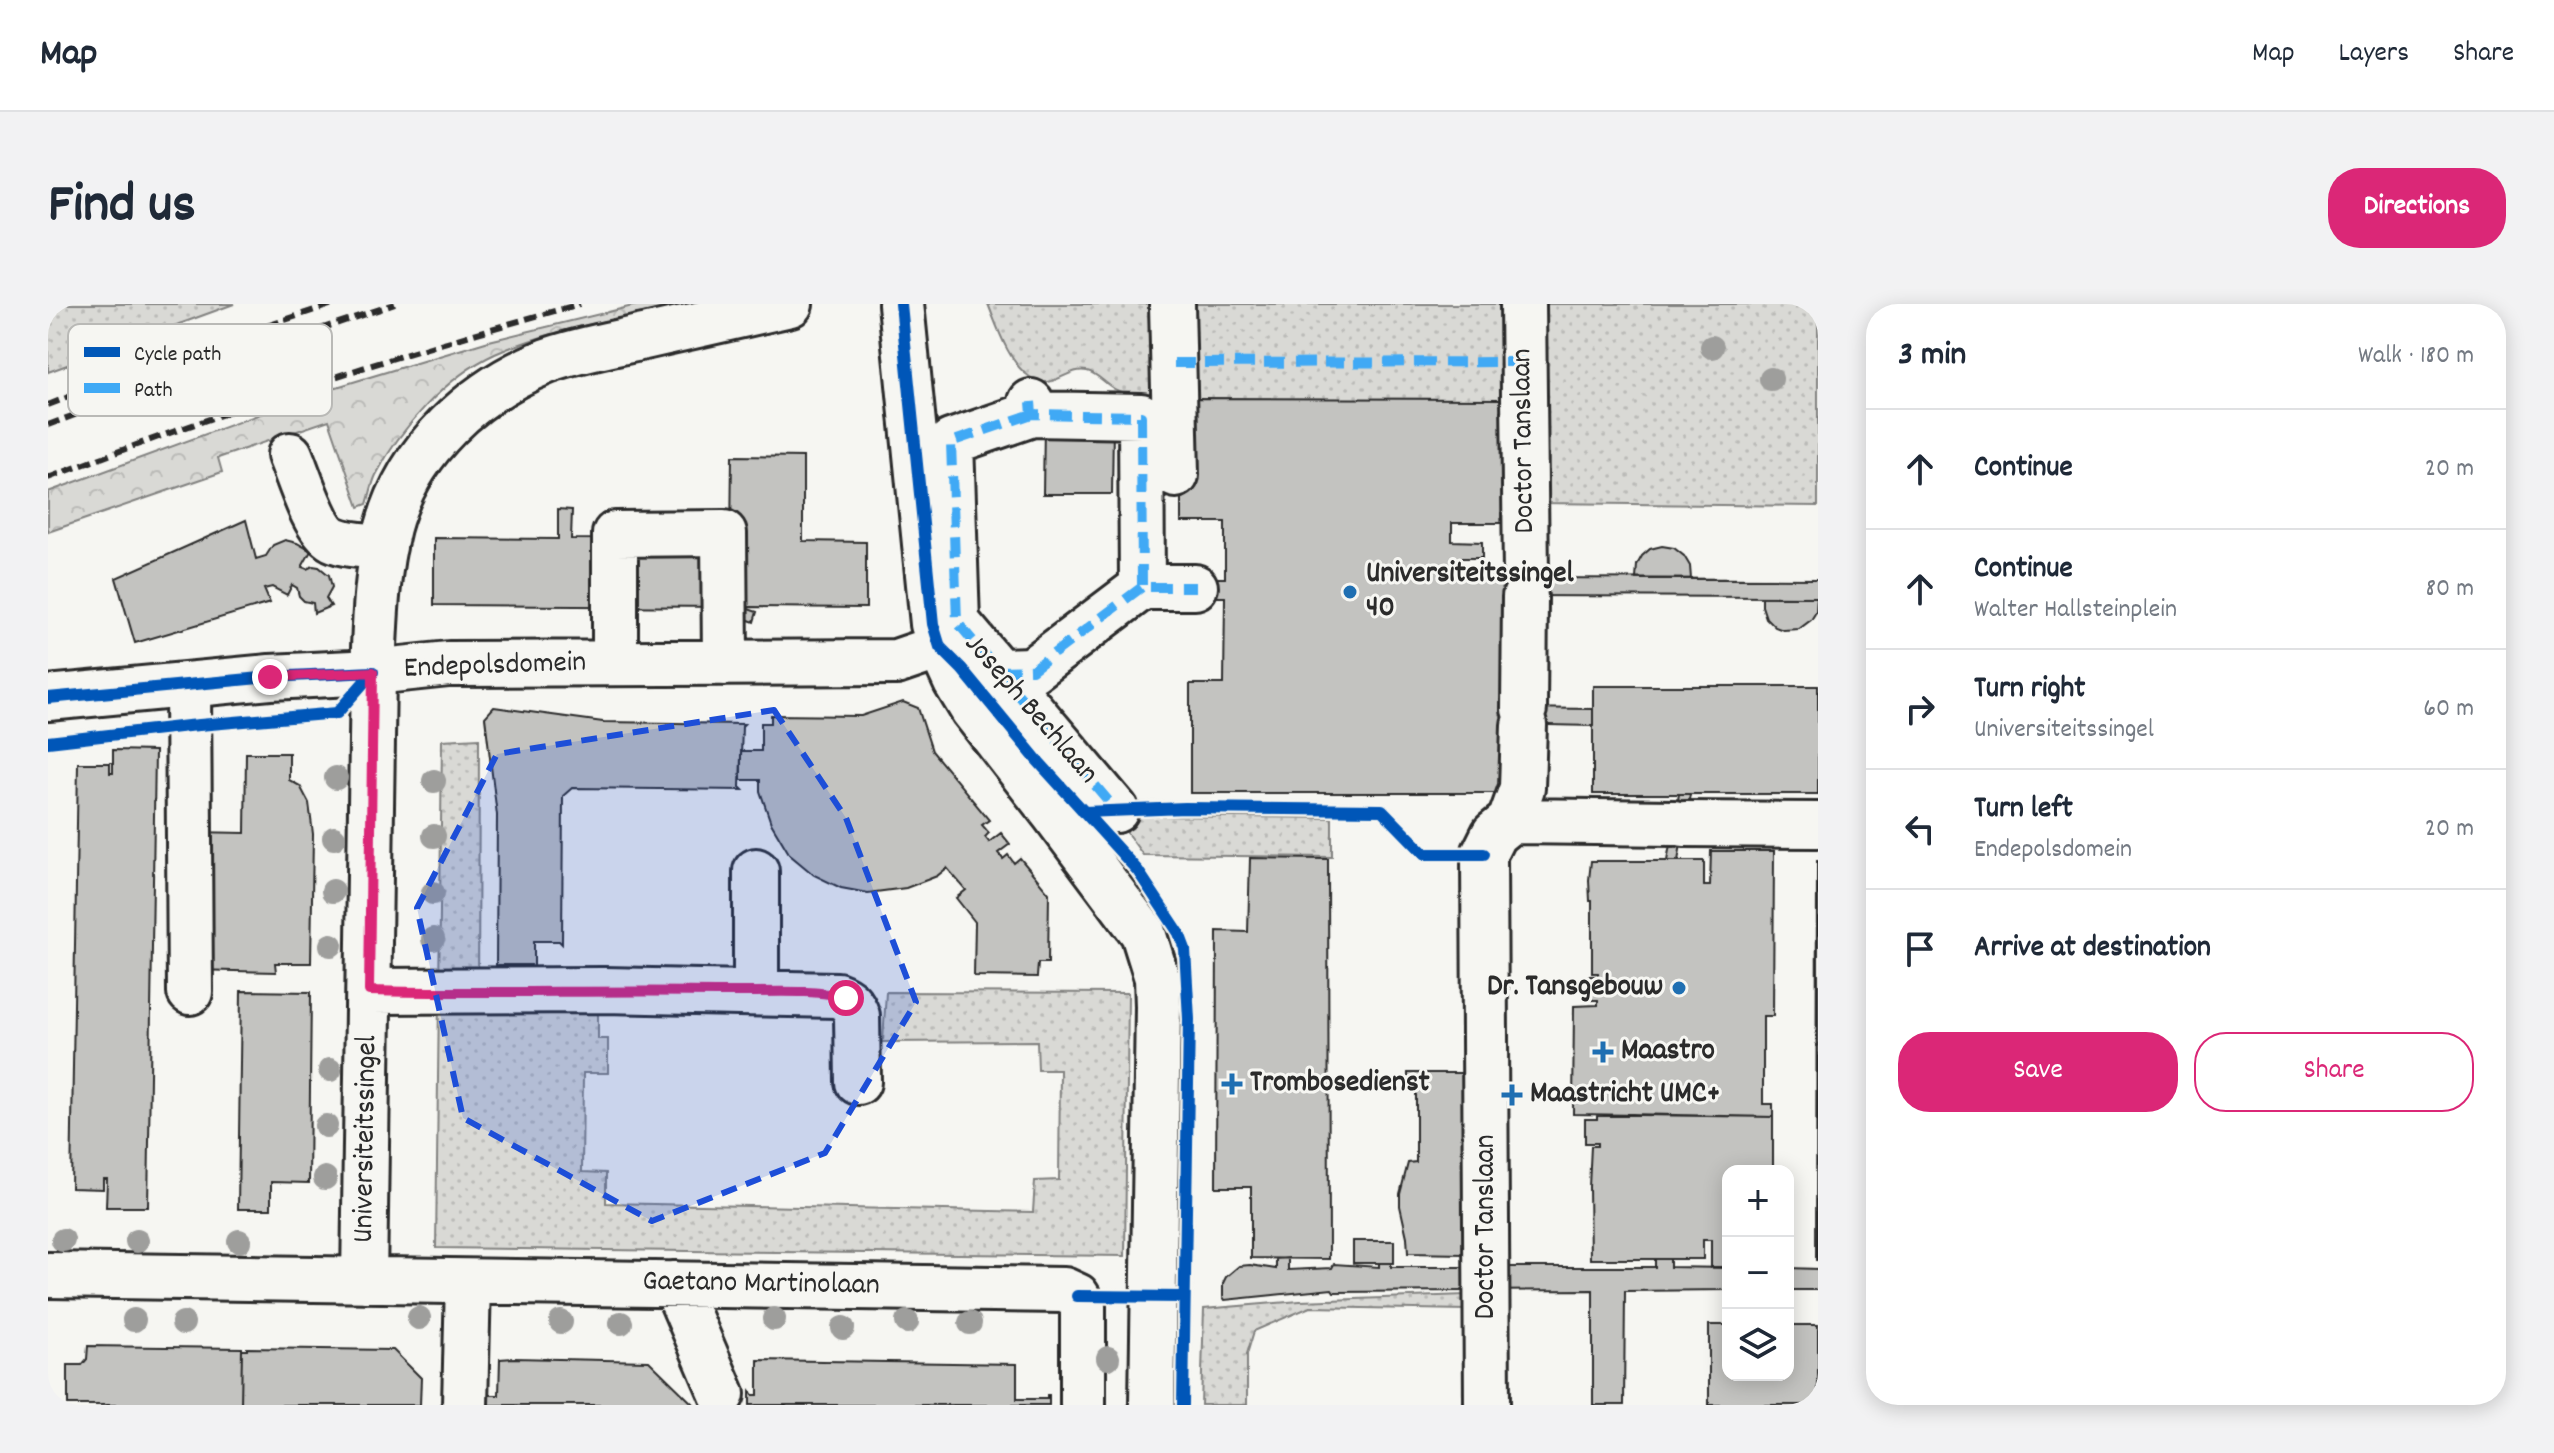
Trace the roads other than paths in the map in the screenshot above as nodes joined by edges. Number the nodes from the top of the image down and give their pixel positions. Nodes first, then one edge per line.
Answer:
1 (790, 304) edge
2 (901, 304) edge
3 (1172, 304) edge
4 (1523, 304) edge
5 (290, 455) dead end
6 (1176, 475) dead end
7 (384, 547) junction
8 (1142, 587) junction
9 (1195, 587) dead end
10 (955, 629) junction
11 (617, 663) junction
12 (725, 663) junction
13 (999, 671) junction
14 (373, 672) junction
15 (188, 685) junction
16 (48, 692) edge
17 (1085, 812) junction
18 (1510, 821) junction
19 (1818, 825) edge
20 (756, 871) dead end
21 (369, 991) junction
22 (190, 992) dead end
23 (756, 993) junction
24 (858, 1082) dead end
25 (48, 1275) edge
26 (364, 1280) junction
27 (468, 1282) junction
28 (675, 1284) junction
29 (722, 1394) dead end
30 (465, 1405) edge
31 (1083, 1405) edge
32 (1152, 1405) edge
33 (1487, 1405) edge

1 - 7 street, Universiteitssingel
2 - 10 street, Joseph Bechlaan
3 - 6 street
4 - 18 street, Doctor Tanslaan
5 - 7 street
7 - 14 street, Universiteitssingel
8 - 9 street
8 - 10 street
8 - 13 street
10 - 12 street, Endepolsdomein
10 - 13 street
10 - 17 street, Joseph Bechlaan
11 - 12 street, Endepolsdomein
11 - 12 street
11 - 14 street, Endepolsdomein
13 - 17 street
14 - 15 street, Endepolsdomein
14 - 21 street, Universiteitssingel
15 - 16 street, Endepolsdomein
15 - 22 street
17 - 32 street, Joseph Bechlaan
18 - 19 street
18 - 33 street, Doctor Tanslaan
20 - 23 street
21 - 23 street
21 - 26 street, Universiteitssingel
23 - 24 street
25 - 26 street, Gaetano Martinolaan
26 - 27 street, Gaetano Martinolaan
27 - 28 street, Gaetano Martinolaan
27 - 30 street
28 - 29 street
28 - 31 street, Gaetano Martinolaan

